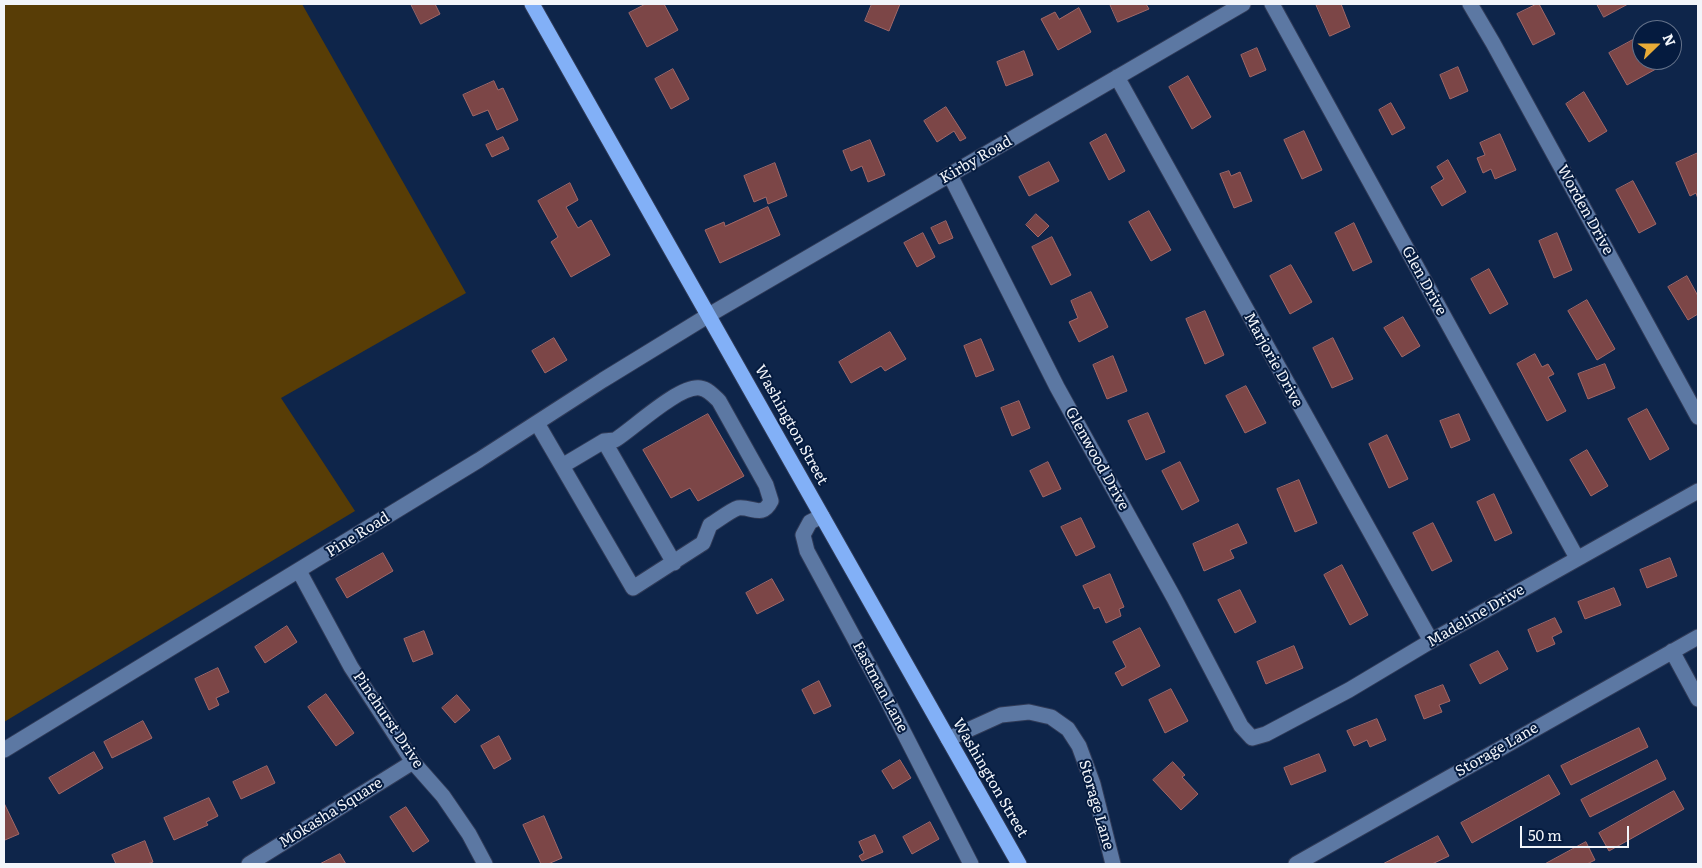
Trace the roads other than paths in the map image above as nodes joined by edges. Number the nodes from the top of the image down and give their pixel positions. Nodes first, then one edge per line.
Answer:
1 (532, 4) edge
2 (1243, 4) edge
3 (1272, 4) edge
4 (1470, 4) edge
5 (1117, 77) junction
6 (950, 175) junction
7 (709, 315) junction
8 (1698, 417) edge
9 (537, 423) junction
10 (604, 441) junction
11 (562, 466) junction
12 (1698, 491) edge
13 (822, 516) junction
14 (1577, 558) junction
15 (674, 563) junction
16 (299, 571) junction
17 (1698, 636) edge
18 (1431, 641) junction
19 (1672, 651) junction
20 (1698, 699) edge
21 (1252, 738) joint
22 (948, 739) junction
23 (4, 750) edge
24 (413, 762) junction
25 (249, 864) edge
26 (485, 864) edge
27 (971, 864) edge
28 (1019, 864) edge
29 (1113, 864) edge
30 (1296, 864) edge

1 - 7 highway, Washington Street
2 - 5 street, Kirby Road
3 - 14 street, Glen Drive
4 - 8 street, Worden Drive
5 - 6 street, Kirby Road
5 - 18 street, Marjorie Drive
6 - 7 street, Kirby Road
6 - 21 street, Glenwood Drive
7 - 9 street, Pine Road
7 - 13 highway, Washington Street
9 - 11 street
9 - 16 street, Pine Road
10 - 11 street
10 - 15 street
10 - 15 street
11 - 15 street
12 - 14 street, Madeline Drive
13 - 22 highway, Washington Street
13 - 27 street, Eastman Lane
14 - 18 street, Madeline Drive
16 - 23 street, Pine Road
16 - 24 street, Pinehurst Drive
17 - 19 street, Storage Lane
18 - 21 street, Madeline Drive
19 - 20 street
19 - 30 street, Storage Lane
22 - 28 highway, Washington Street
22 - 29 street, Storage Lane
24 - 25 street, Mokasha Square
24 - 26 street, Pinehurst Drive

